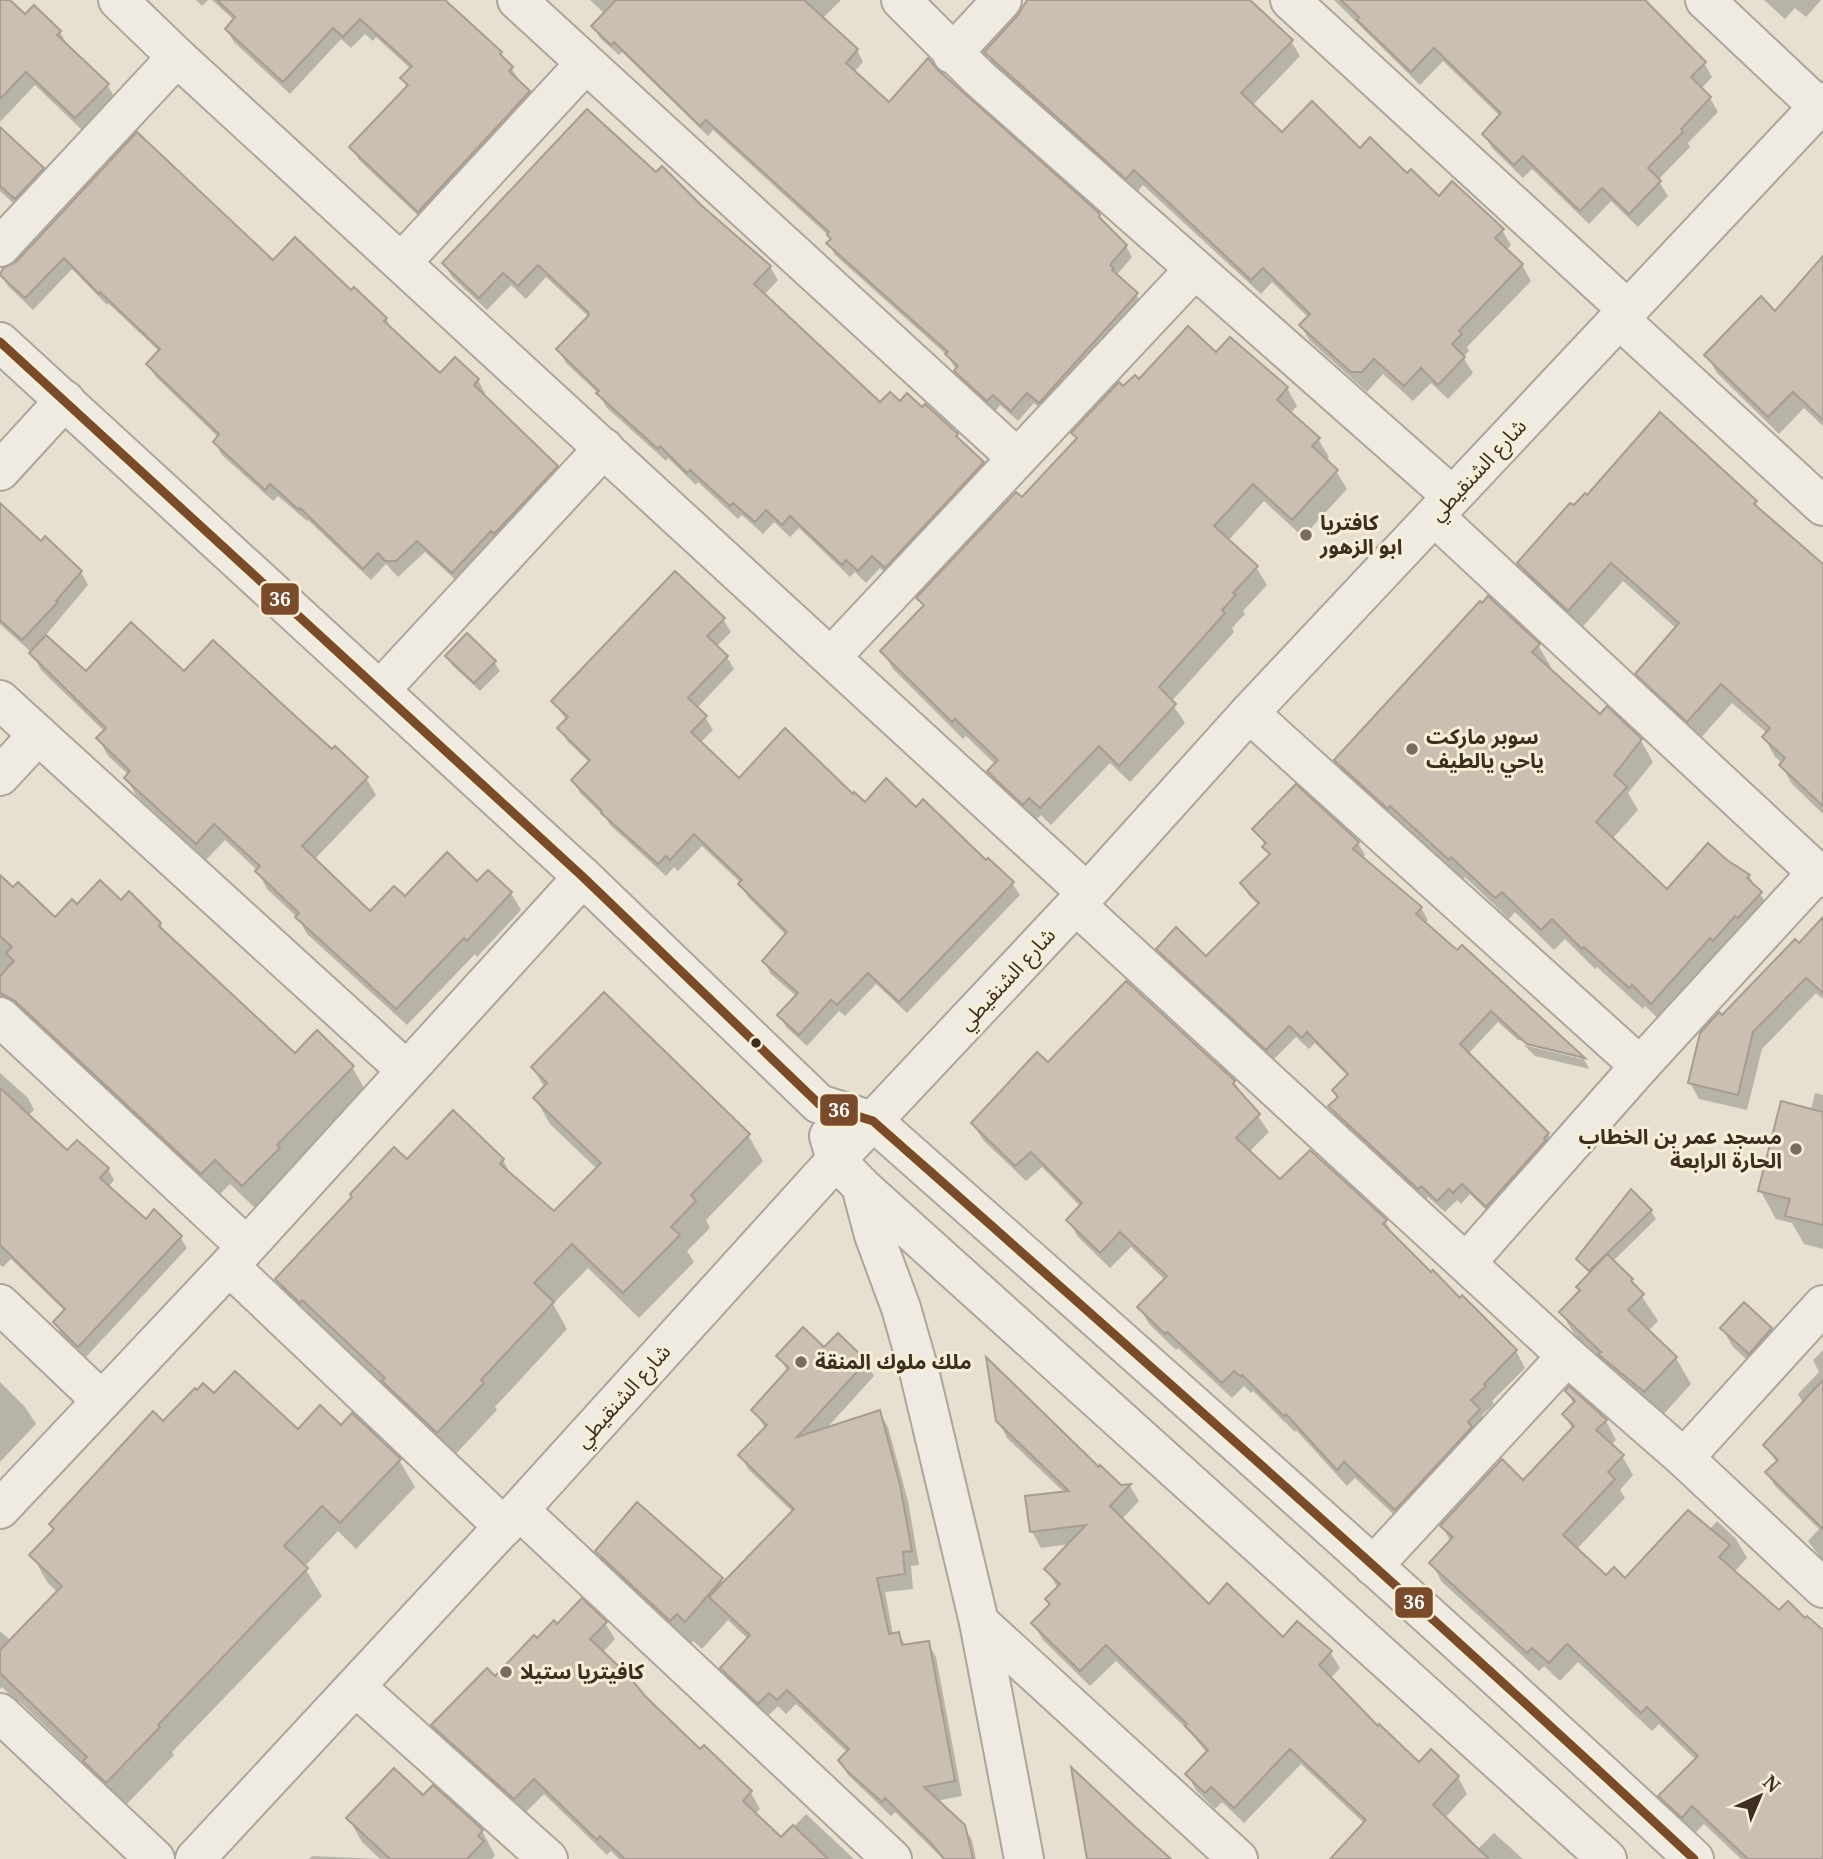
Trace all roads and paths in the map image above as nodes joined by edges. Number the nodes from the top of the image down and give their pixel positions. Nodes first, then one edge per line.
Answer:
1 (118, 0) edge
2 (517, 0) edge
3 (901, 0) edge
4 (1002, 0) edge
5 (1290, 0) edge
6 (1705, 0) edge
7 (952, 54) junction
8 (177, 57) junction
9 (585, 64) junction
10 (1821, 107) edge
11 (0, 247) edge
12 (402, 262) junction
13 (1194, 270) junction
14 (1624, 315) junction
15 (0, 342) edge
16 (65, 400) junction
17 (604, 448) junction
18 (1017, 458) junction
19 (0, 471) edge
20 (1443, 506) junction
21 (1823, 506) edge
22 (832, 656) junction
23 (381, 689) junction
24 (0, 701) edge
25 (1249, 713) junction
26 (38, 735) junction
27 (0, 776) edge
28 (1820, 876) edge
29 (583, 877) junction
30 (1082, 899) junction
31 (0, 1017) edge
32 (1640, 1066) junction
33 (405, 1069) junction
34 (819, 1104) junction
35 (873, 1121) junction
36 (849, 1173) junction
37 (237, 1256) junction
38 (1466, 1263) junction
39 (0, 1304) edge
40 (1823, 1305) edge
41 (1567, 1356) junction
42 (102, 1401) junction
43 (1684, 1458) junction
44 (0, 1509) edge
45 (512, 1518) junction
46 (1373, 1566) junction
47 (1823, 1588) edge
48 (979, 1622) junction
49 (356, 1686) junction
50 (0, 1713) edge
51 (196, 1858) edge
52 (155, 1859) edge
53 (548, 1859) edge
54 (892, 1859) edge
55 (1024, 1859) edge
56 (1238, 1859) edge
57 (1607, 1859) edge
58 (1694, 1859) edge

1 - 8 street
2 - 9 street
3 - 7 street
4 - 7 street
5 - 14 street
6 - 10 street
7 - 13 street
8 - 11 street
8 - 12 street
9 - 12 street
9 - 18 street
10 - 14 street, شارع الشنقيطي
12 - 17 street
13 - 18 street
13 - 20 street
14 - 20 street, شارع الشنقيطي
14 - 21 street
15 - 16 street
16 - 19 street
16 - 23 street
17 - 22 street
17 - 23 street
18 - 22 street
20 - 25 street, شارع الشنقيطي
20 - 28 street
22 - 30 street
23 - 29 street
24 - 26 street
25 - 30 street, شارع الشنقيطي
25 - 32 street
26 - 27 street
26 - 33 street
28 - 32 street
29 - 33 street
29 - 34 street
30 - 35 street, شارع الشنقيطي
30 - 38 street
31 - 37 street
32 - 38 street
33 - 37 street
34 - 35 street
34 - 36 street
35 - 36 street, شارع الشنقيطي
35 - 46 street
36 - 45 street, شارع الشنقيطي
36 - 48 street
36 - 57 street
37 - 42 street
37 - 45 street
38 - 41 street
39 - 42 street
40 - 43 street
41 - 43 street
41 - 46 street
42 - 44 street
43 - 47 street
45 - 49 street, شارع الشنقيطي
45 - 54 street
46 - 58 street
48 - 55 street
48 - 56 street
49 - 51 street, شارع الشنقيطي
49 - 53 street
50 - 52 street

